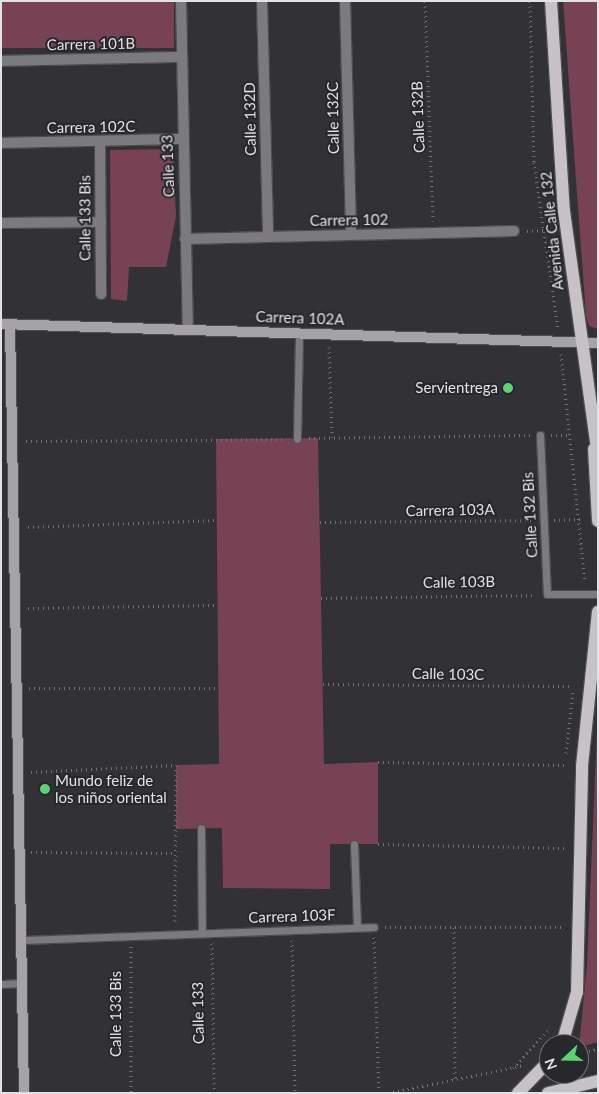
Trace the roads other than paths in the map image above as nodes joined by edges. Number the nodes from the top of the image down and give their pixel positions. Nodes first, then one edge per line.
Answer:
1 (181, 1) edge
2 (262, 1) edge
3 (345, 1) edge
4 (551, 1) edge
5 (181, 57) junction
6 (1, 61) edge
7 (182, 139) junction
8 (100, 142) junction
9 (1, 144) edge
10 (101, 222) junction
11 (1, 223) edge
12 (514, 231) road end
13 (351, 235) junction
14 (268, 237) junction
15 (185, 239) junction
16 (101, 294) dead end
17 (6, 324) edge
18 (188, 330) junction
19 (299, 334) junction
20 (581, 342) junction
21 (598, 343) edge
22 (594, 434) junction
23 (540, 435) dead end
24 (297, 439) dead end
25 (598, 456) edge
26 (598, 521) edge
27 (598, 594) edge
28 (598, 612) edge
29 (201, 828) dead end
30 (354, 844) dead end
31 (357, 927) junction
32 (374, 927) road end
33 (202, 933) junction
34 (21, 940) junction
35 (22, 983) junction
36 (1, 984) edge
37 (565, 1034) edge
38 (539, 1071) edge
39 (598, 1081) edge
40 (24, 1093) edge
41 (518, 1093) edge
42 (548, 1093) edge

1 - 5 street, Calle 133
2 - 14 street, Calle 132D
3 - 13 street, Calle 132C
4 - 20 main road, Avenida Calle 132
5 - 6 street, Carrera 101B
5 - 7 street, Calle 133
7 - 8 street, Carrera 102C
7 - 15 street, Calle 133
8 - 9 street, Carrera 102C
8 - 10 street, Calle 133 Bis
10 - 11 street
10 - 16 street, Calle 133 Bis
12 - 13 street, Carrera 102
13 - 14 street, Carrera 102
14 - 15 street, Carrera 102
15 - 18 street, Calle 133
17 - 18 street, Carrera 102A
17 - 34 street
18 - 19 street, Carrera 102A
19 - 20 street, Carrera 102A
19 - 24 lane
20 - 21 street, Carrera 102A
20 - 22 main road, Avenida Calle 132
22 - 25 main road, Avenida Calle 132
22 - 26 main road
23 - 27 lane, Calle 132 Bis
28 - 37 main road
29 - 33 lane
30 - 31 lane
31 - 32 lane, Carrera 103F
31 - 33 lane, Carrera 103F
33 - 34 lane, Carrera 103F
34 - 35 street
35 - 36 lane
35 - 40 street
38 - 41 main road
39 - 42 main road

